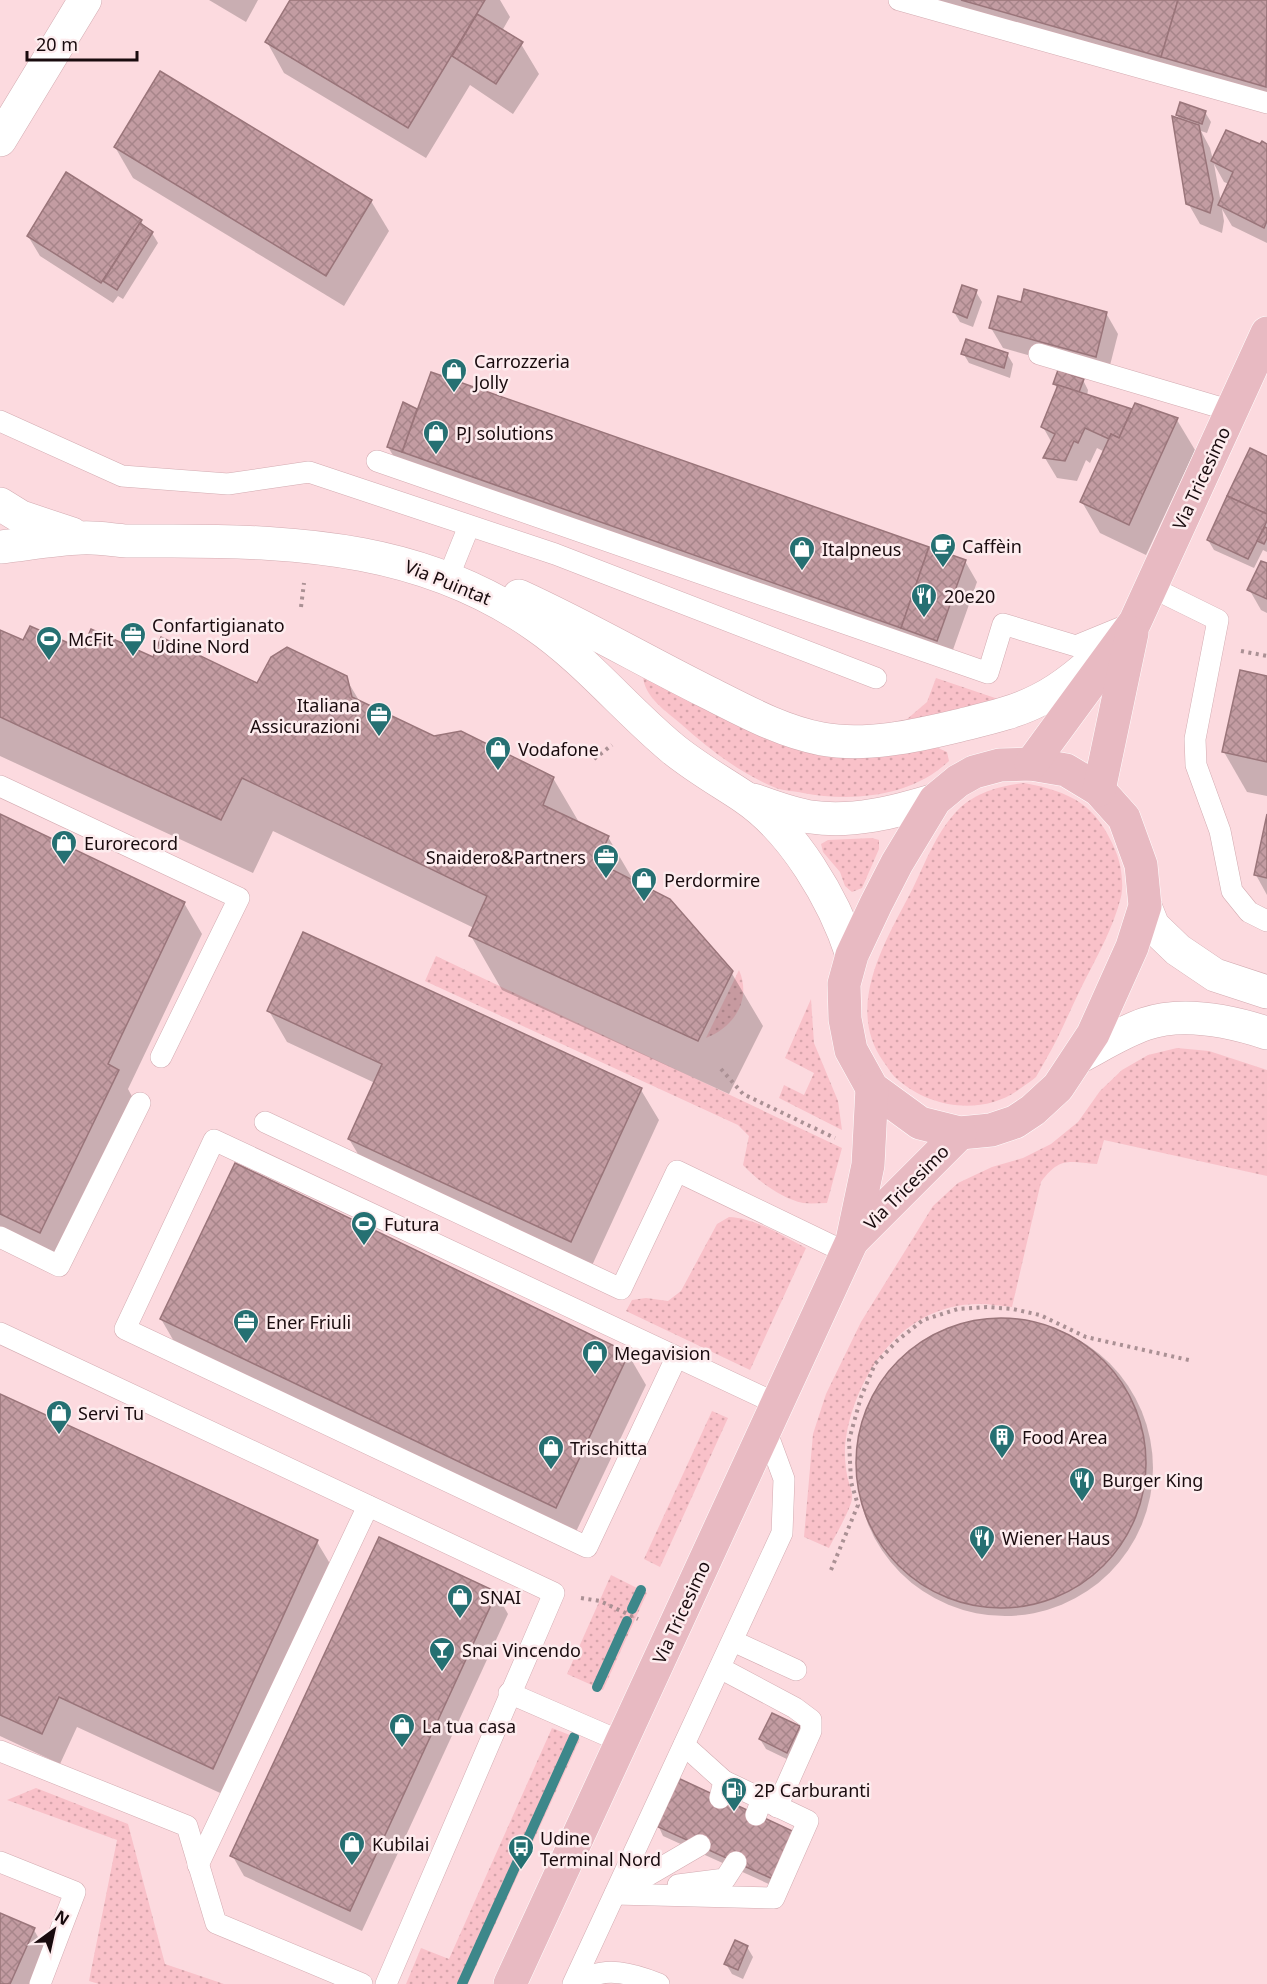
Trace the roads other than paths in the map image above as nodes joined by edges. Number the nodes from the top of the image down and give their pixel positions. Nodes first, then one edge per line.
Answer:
1 (85, 0) edge
2 (899, 0) edge
3 (1267, 103) edge
4 (0, 140) edge
5 (1267, 333) edge
6 (1040, 354) dead end
7 (1232, 411) junction
8 (0, 421) edge
9 (377, 461) dead end
10 (0, 504) edge
11 (469, 526) junction
12 (82, 538) junction
13 (0, 547) edge
14 (448, 578) junction
15 (1151, 587) junction
16 (1135, 622) junction
17 (876, 678) dead end
18 (1031, 764) junction
19 (0, 786) edge
20 (1099, 790) junction
21 (746, 798) junction
22 (935, 800) junction
23 (1145, 906) junction
24 (1267, 921) edge
25 (852, 955) junction
26 (1267, 992) edge
27 (1267, 1033) edge
28 (1079, 1057) junction
29 (161, 1058) dead end
30 (872, 1088) junction
31 (140, 1103) dead end
32 (265, 1122) dead end
33 (960, 1133) junction
34 (0, 1237) edge
35 (849, 1247) junction
36 (0, 1333) edge
37 (676, 1358) junction
38 (772, 1417) junction
39 (368, 1506) junction
40 (733, 1641) junction
41 (720, 1668) junction
42 (796, 1670) dead end
43 (509, 1693) junction
44 (622, 1742) junction
45 (684, 1745) junction
46 (0, 1751) edge
47 (765, 1807) junction
48 (700, 1845) dead end
49 (0, 1862) edge
50 (736, 1862) dead end
51 (198, 1865) junction
52 (615, 1894) junction
53 (40, 1984) edge
54 (363, 1984) edge
55 (386, 1984) edge
56 (510, 1984) edge
57 (573, 1984) edge
58 (580, 1984) edge
59 (659, 1984) edge

1 - 4 main road
2 - 3 lane
5 - 7 main road, Via Tricesimo
6 - 7 lane
7 - 15 main road, Via Tricesimo
8 - 11 lane
9 - 16 lane
10 - 12 main road, Via Puintat
11 - 14 lane
11 - 17 lane
12 - 13 main road, Via Puintat
12 - 14 main road, Via Puintat
14 - 16 main road
14 - 21 main road, Via Puintat
15 - 16 main road, Via Tricesimo
15 - 24 lane
16 - 18 main road, Via Tricesimo
16 - 20 main road, Via Tricesimo
18 - 20 main road
18 - 22 main road
19 - 29 lane
20 - 23 main road
21 - 22 main road, Via Puintat
21 - 25 main road, Via Puintat
22 - 25 main road
23 - 26 main road
23 - 28 main road
25 - 30 main road
27 - 28 main road
28 - 33 main road
30 - 33 main road
30 - 35 main road, Via Tricesimo
31 - 34 lane
32 - 35 lane
33 - 35 main road, Via Tricesimo
35 - 38 main road, Via Tricesimo
36 - 39 lane
37 - 37 lane
37 - 38 lane
38 - 40 lane
38 - 44 main road, Via Tricesimo
39 - 43 lane
39 - 51 lane
40 - 41 lane
40 - 42 lane
41 - 45 lane
41 - 47 lane
43 - 44 lane
43 - 55 lane
44 - 56 main road, Via Tricesimo
45 - 47 lane
45 - 52 lane
46 - 51 lane
47 - 52 lane
48 - 52 lane
49 - 53 lane
50 - 52 lane
51 - 54 lane
52 - 57 lane
58 - 59 lane

